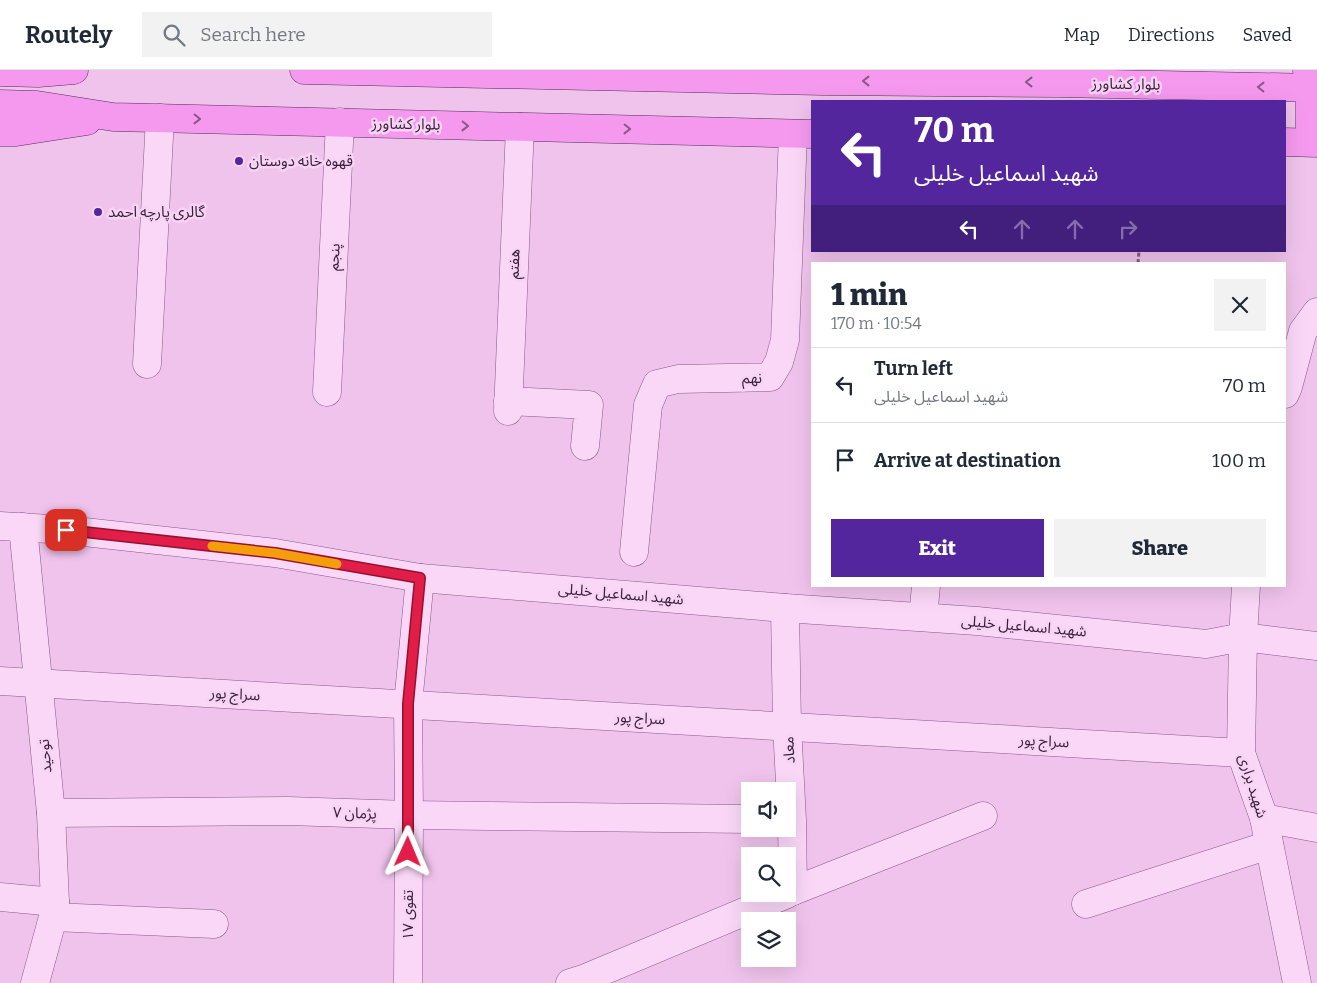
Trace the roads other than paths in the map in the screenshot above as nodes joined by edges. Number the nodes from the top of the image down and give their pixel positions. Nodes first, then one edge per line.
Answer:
1 (74, 70) edge
2 (304, 70) edge
3 (405, 71) edge
4 (0, 72) edge
5 (1058, 76) edge
6 (1311, 82) edge
7 (822, 91) edge
8 (0, 104) edge
9 (113, 117) junction
10 (160, 118) junction
11 (340, 122) junction
12 (520, 127) junction
13 (0, 132) edge
14 (803, 134) edge
15 (1304, 142) edge
16 (1317, 312) edge
17 (147, 364) dead end
18 (327, 392) dead end
19 (1286, 392) edge
20 (585, 446) dead end
21 (11, 527) edge
22 (634, 552) dead end
23 (420, 578) junction
24 (926, 587) edge
25 (1246, 587) edge
26 (786, 608) junction
27 (923, 618) junction
28 (1243, 637) junction
29 (1317, 646) edge
30 (0, 680) edge
31 (38, 683) junction
32 (408, 704) junction
33 (787, 726) junction
34 (1241, 753) junction
35 (789, 782) edge
36 (51, 813) junction
37 (409, 815) junction
38 (983, 816) dead end
39 (1264, 818) junction
40 (741, 819) edge
41 (1317, 828) edge
42 (1269, 846) junction
43 (796, 890) edge
44 (0, 897) edge
45 (768, 902) edge
46 (1086, 904) dead end
47 (54, 910) junction
48 (214, 924) dead end
49 (581, 981) edge
50 (35, 983) edge
51 (408, 983) edge
52 (1297, 983) edge

1 - 4 main road
2 - 3 main road, بلوار کشاورز
3 - 7 main road, بلوار کشاورز
6 -> 5 main road, بلوار کشاورز
5 -> 7 main road, بلوار کشاورز
6 - 15 main road
8 - 9 main road, بلوار کشاورز
9 - 10 main road, بلوار کشاورز
9 - 13 main road
10 -> 11 main road, بلوار کشاورز
10 - 17 street
11 -> 12 main road, بلوار کشاورز
11 - 18 street, پنجم
12 -> 14 main road, بلوار کشاورز
12 - 20 street, هفتم
14 - 22 street, نهم
16 - 19 street
21 - 23 street, شهید اسماعیل خلیلی
21 - 31 street, توحید
23 - 26 street, شهید اسماعیل خلیلی
23 - 32 street, تقوی ۱۷
24 - 27 street
25 - 28 street, شهید براری
26 - 27 street, شهید اسماعیل خلیلی
26 - 33 street, معاد
27 - 28 street, شهید اسماعیل خلیلی
28 - 29 street, شهید اسماعیل خلیلی
28 - 34 street, شهید براری
30 - 31 street, سراج پور
31 - 32 street, سراج پور
31 - 36 street, توحید
32 - 33 street, سراج پور
32 - 37 street, تقوی ۱۷
33 - 34 street, سراج پور
33 - 35 street, معاد
34 - 39 street, شهید براری
36 - 37 street, پژمان ۷
36 - 47 street, توحید
37 - 40 street, پژمان ۷
37 - 51 street, تقوی ۱۷
38 - 43 street
39 - 41 street
39 - 42 street, شهید براری
42 - 46 street
42 - 52 street, شهید براری
44 - 47 street
45 - 49 street
47 - 48 street
47 - 50 street, توحید

